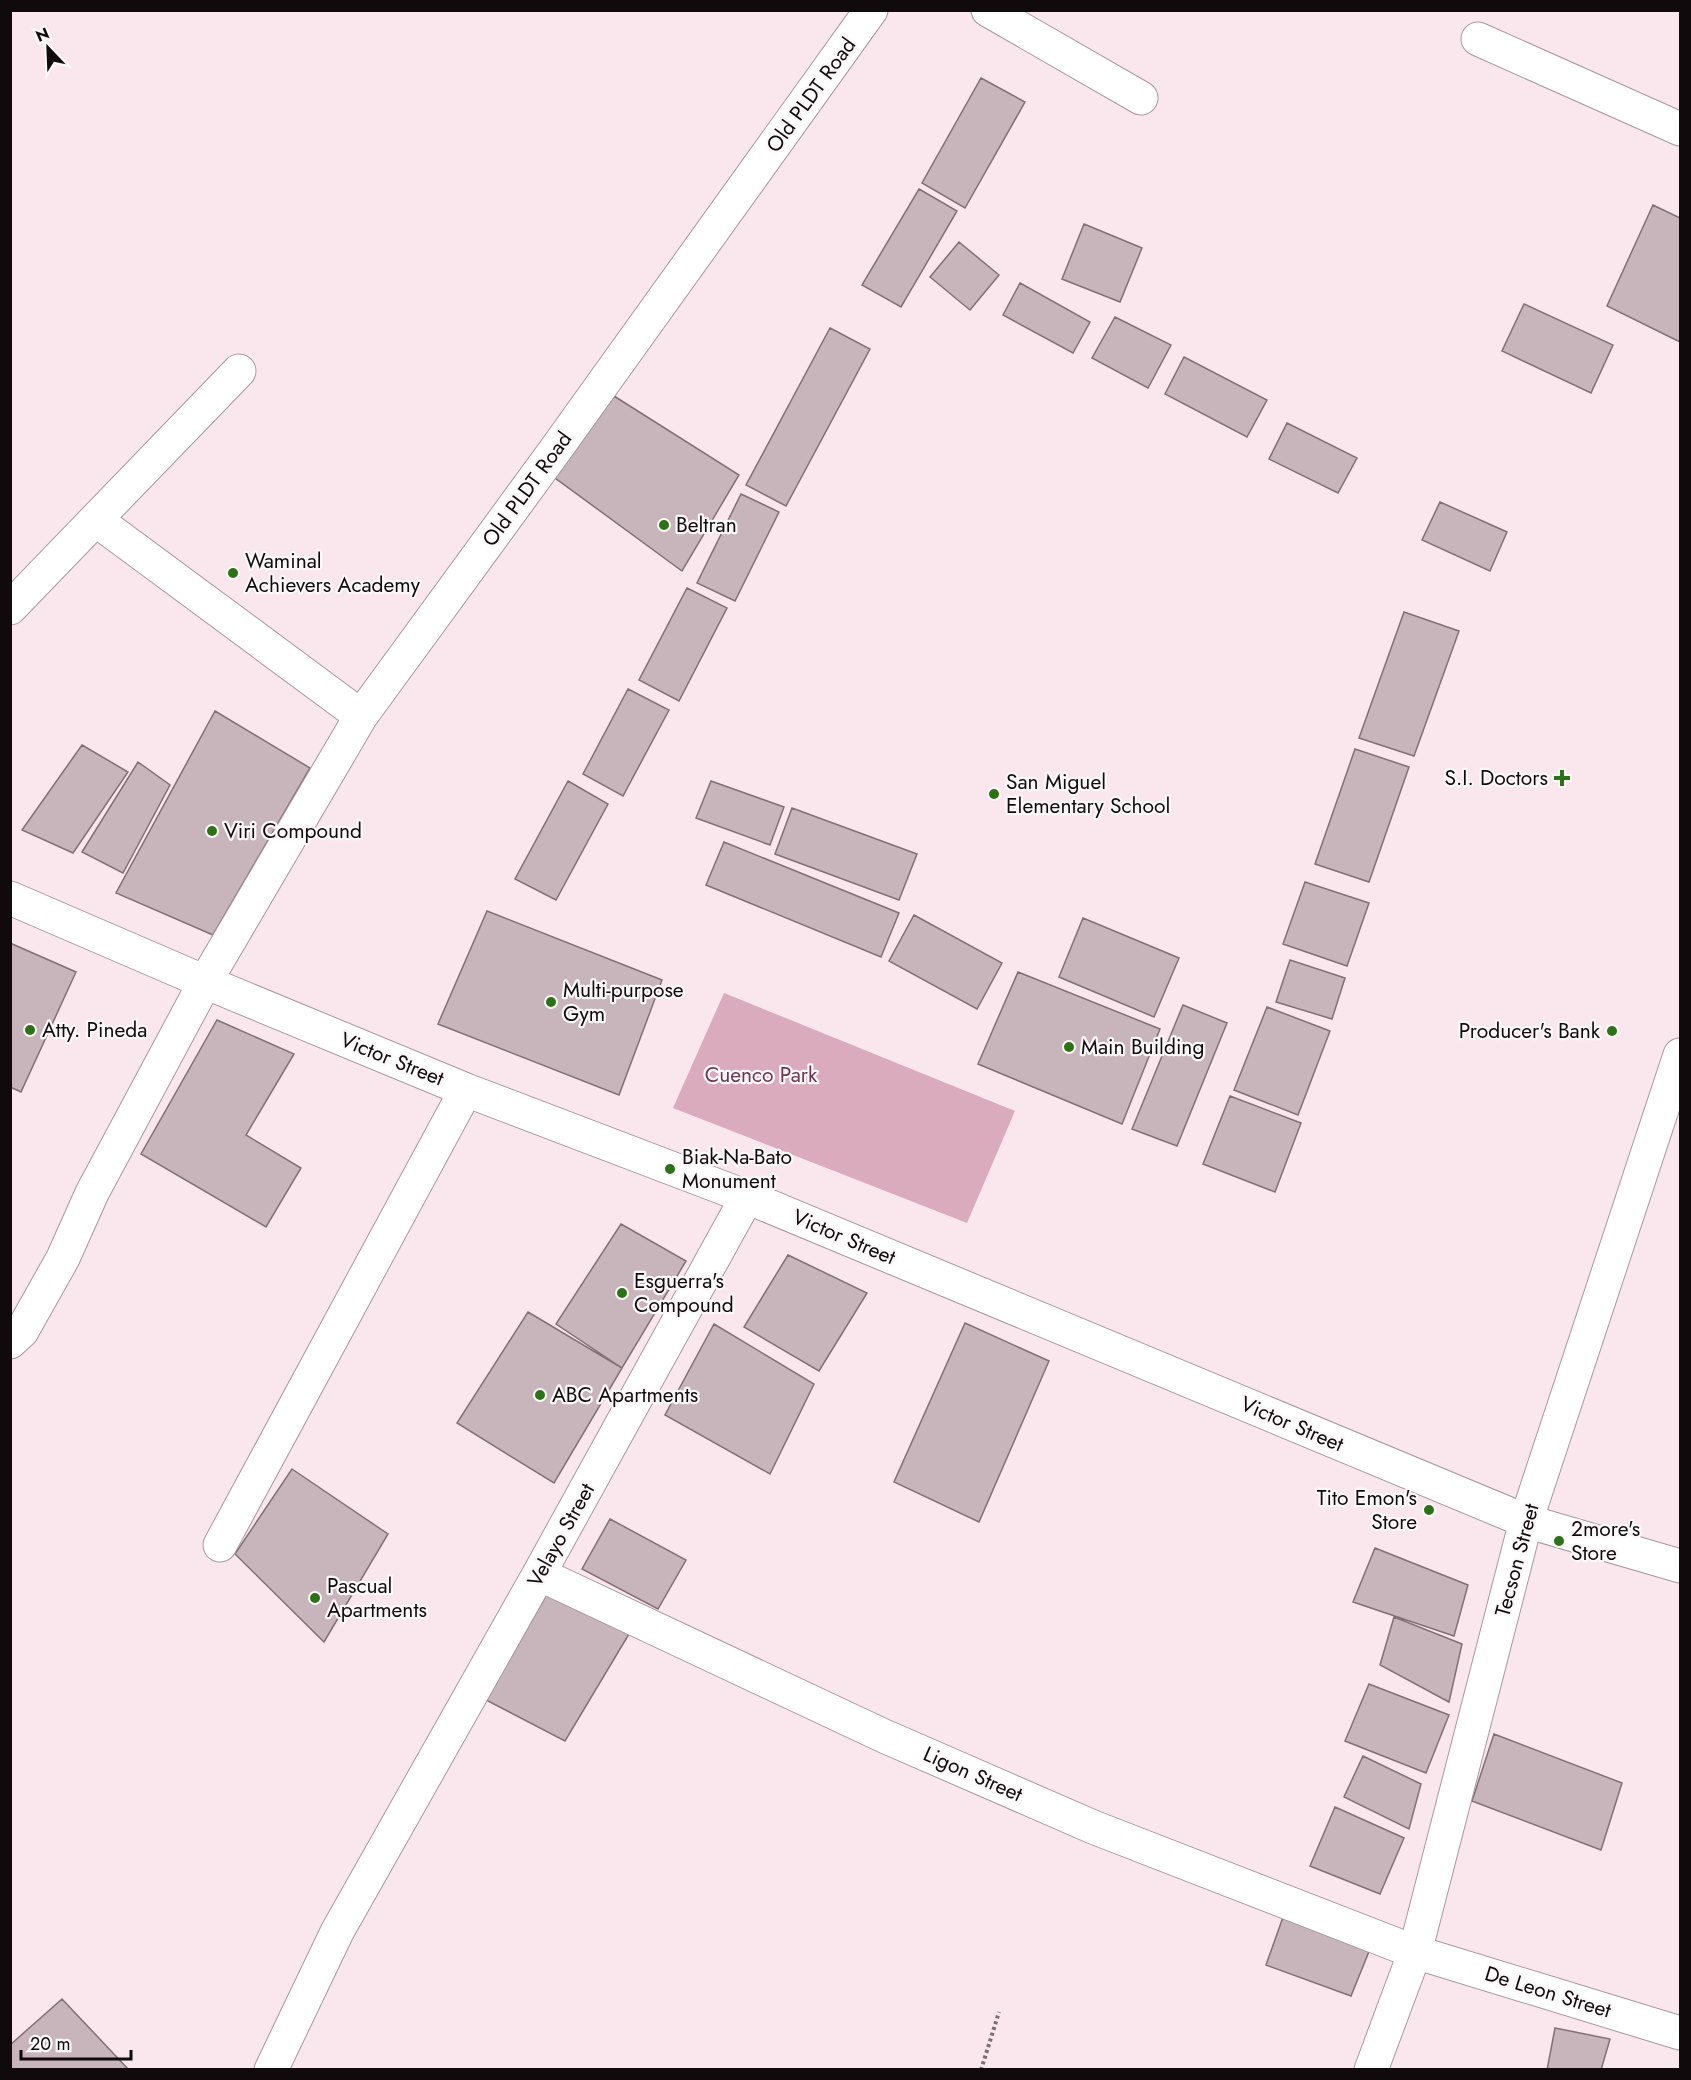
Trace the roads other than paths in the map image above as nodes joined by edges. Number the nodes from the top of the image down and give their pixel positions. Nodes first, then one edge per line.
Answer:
1 (871, 10) edge
2 (988, 10) edge
3 (1478, 39) dead end
4 (1141, 98) dead end
5 (1680, 129) edge
6 (238, 372) dead end
7 (96, 520) junction
8 (10, 608) edge
9 (361, 716) junction
10 (10, 898) edge
11 (205, 982) junction
12 (1680, 1055) edge
13 (466, 1090) junction
14 (747, 1197) junction
15 (10, 1342) edge
16 (1526, 1521) junction
17 (220, 1545) dead end
18 (1680, 1566) edge
19 (539, 1574) junction
20 (1415, 1952) junction
21 (1680, 2033) edge
22 (271, 2070) edge
23 (1371, 2070) edge

1 - 9 street, Old PLDT Road
2 - 4 street
3 - 5 street
6 - 7 street
7 - 8 street
7 - 9 street
9 - 11 street, Old PLDT Road
10 - 11 street, Victor Street
11 - 13 street, Victor Street
11 - 15 street, Old PLDT Road
12 - 16 street, Tecson Street
13 - 14 street, Victor Street
13 - 17 street
14 - 16 street, Victor Street
14 - 19 street, Velayo Street
16 - 18 street, Victor Street
16 - 20 street, Tecson Street
19 - 20 street, Ligon Street
19 - 22 street, Velayo Street
20 - 21 street, De Leon Street
20 - 23 street, Tecson Street

